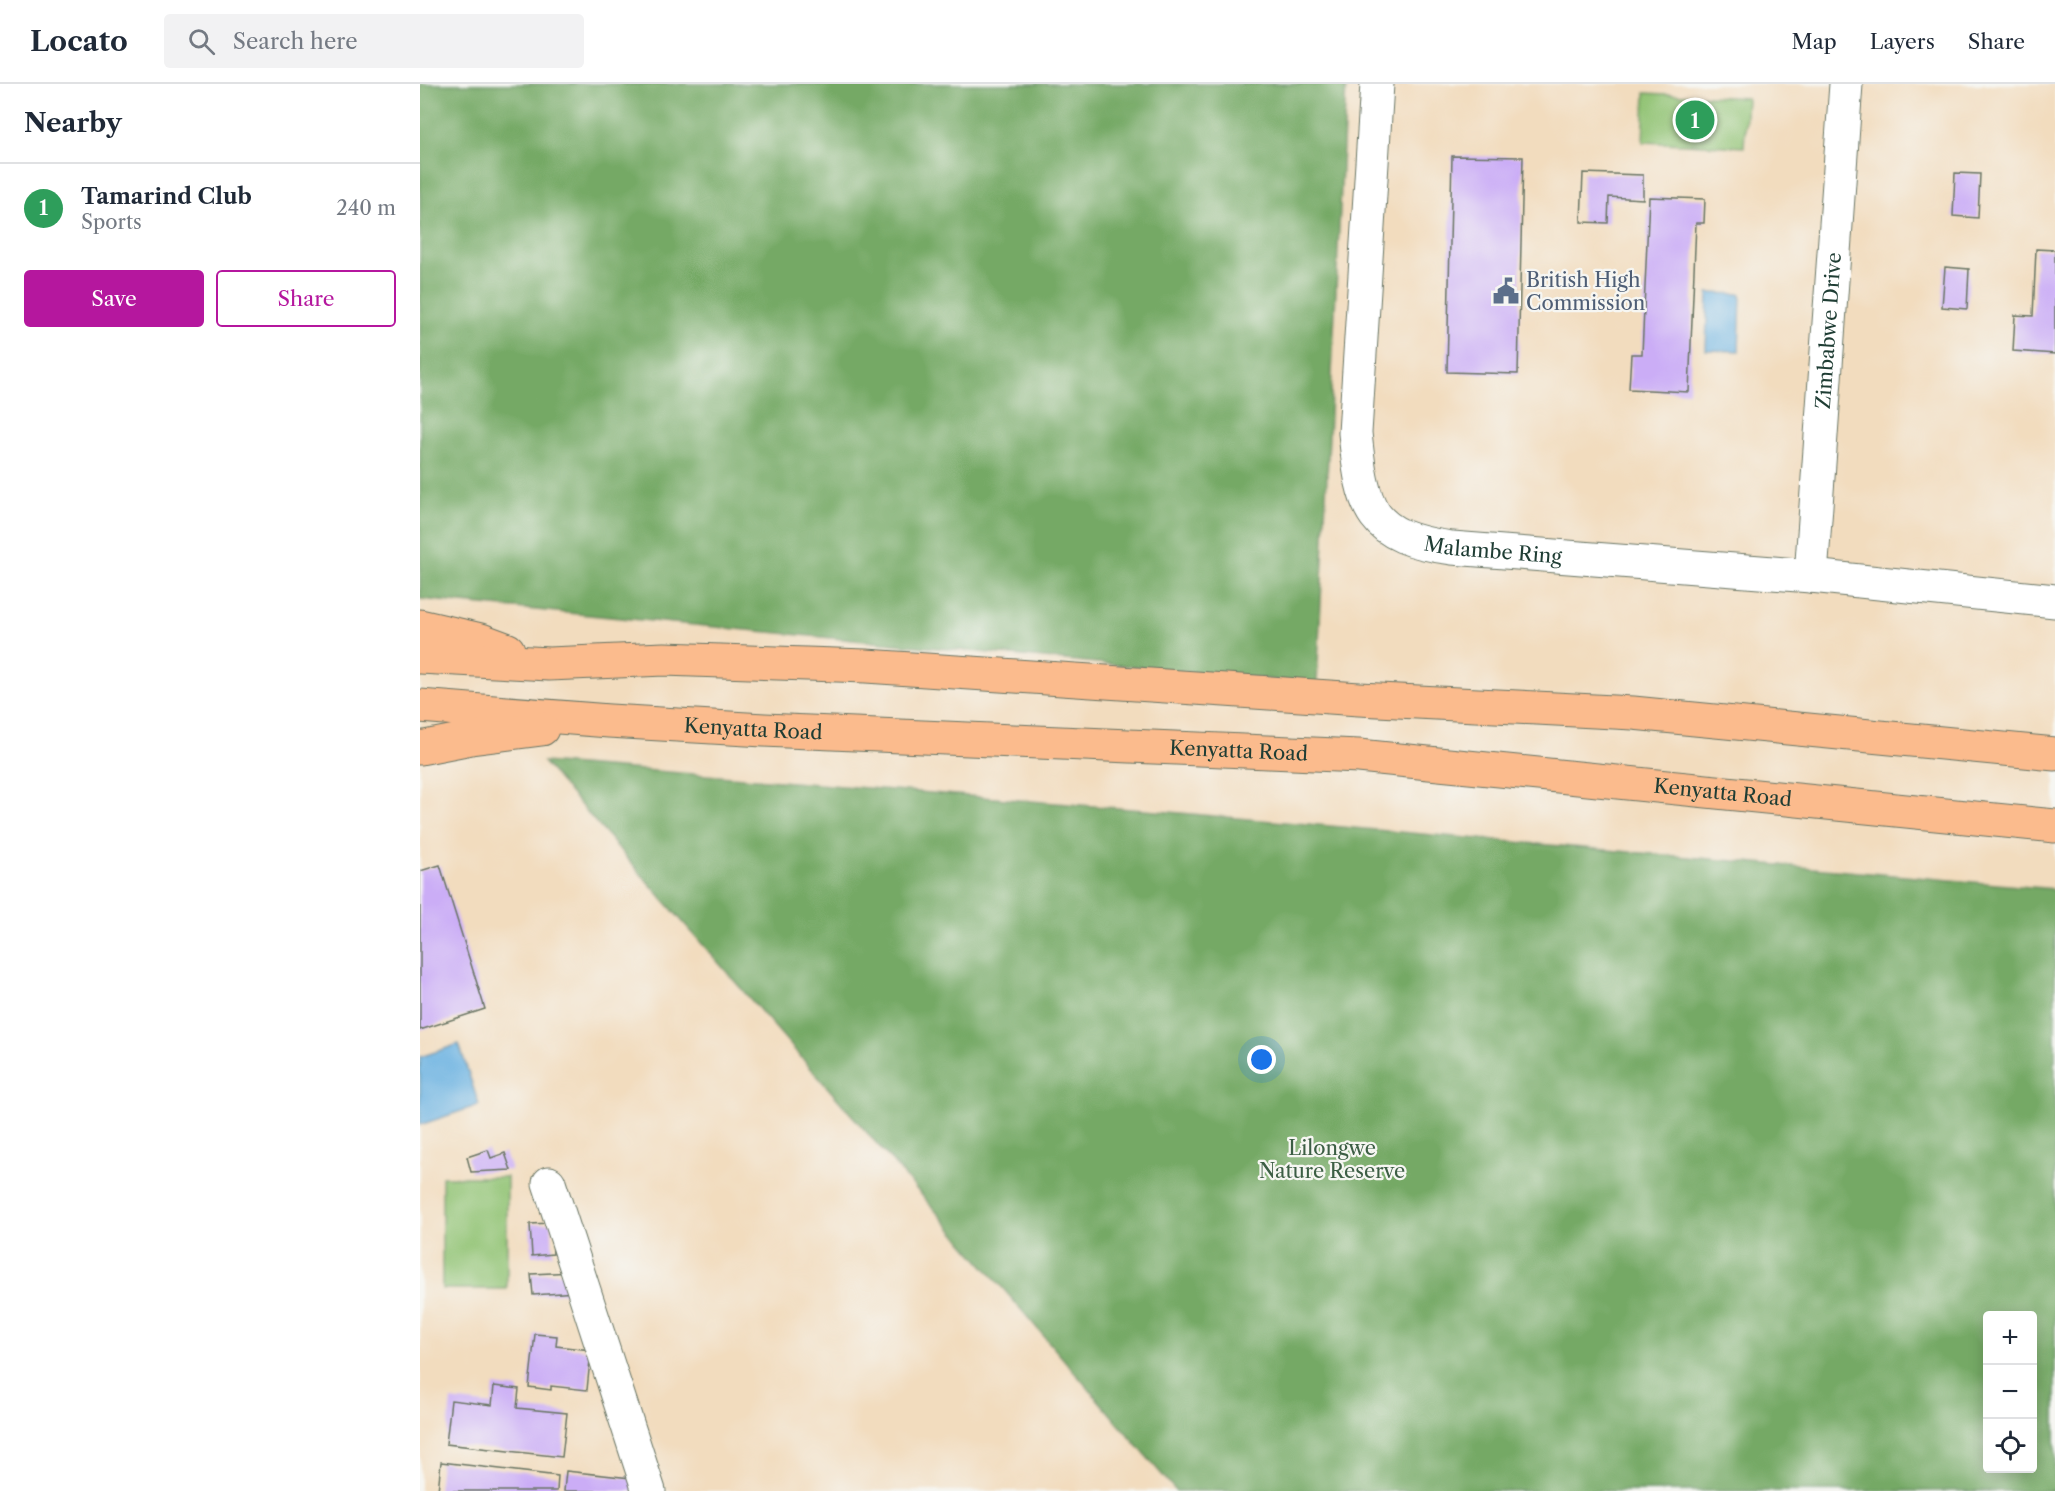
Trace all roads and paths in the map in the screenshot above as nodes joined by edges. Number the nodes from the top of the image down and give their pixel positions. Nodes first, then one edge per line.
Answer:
1 (1377, 84) edge
2 (1846, 84) edge
3 (1811, 576) junction
4 (2055, 601) edge
5 (420, 626) edge
6 (420, 657) edge
7 (549, 664) junction
8 (420, 706) edge
9 (609, 721) junction
10 (420, 748) edge
11 (2055, 754) edge
12 (2055, 826) edge
13 (549, 1183) dead end
14 (649, 1491) edge

1 - 3 street, Malambe Ring
2 - 3 street, Zimbabwe Drive
3 - 4 street, Malambe Ring
5 - 7 main road
6 - 7 main road
7 - 11 main road
8 - 9 main road, Kenyatta Road
9 - 10 main road
9 - 12 main road, Kenyatta Road
13 - 14 street

